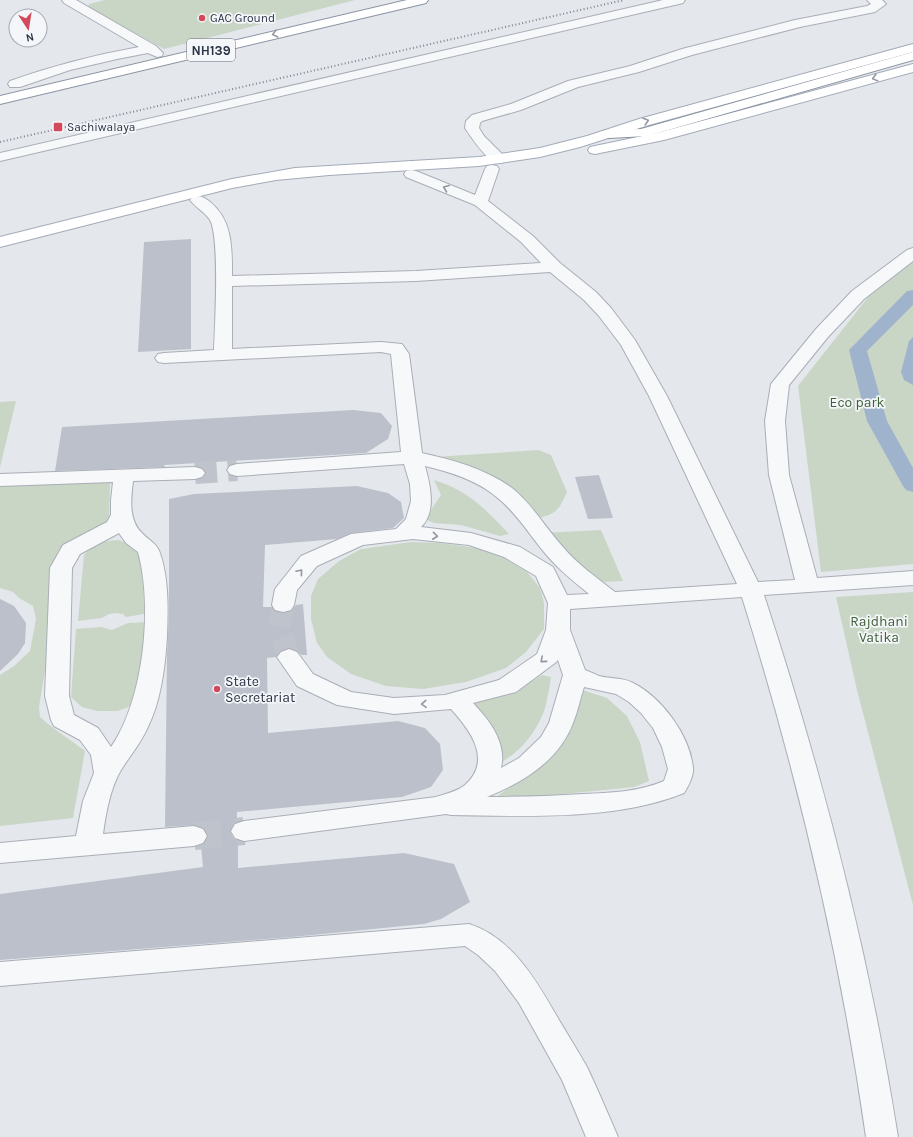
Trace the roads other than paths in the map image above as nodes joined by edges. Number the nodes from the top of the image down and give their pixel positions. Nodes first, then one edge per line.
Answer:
1 (95, 0) edge
2 (397, 0) edge
3 (422, 0) edge
4 (680, 0) edge
5 (895, 0) edge
6 (72, 2) edge
7 (877, 2) edge
8 (352, 4) dead end
9 (322, 18) junction
10 (285, 22) junction
11 (300, 28) junction
12 (913, 48) edge
13 (155, 52) junction
14 (913, 56) edge
15 (913, 68) edge
16 (14, 83) joint
17 (0, 93) edge
18 (0, 100) edge
19 (647, 132) junction
20 (609, 134) junction
21 (629, 144) junction
22 (0, 157) edge
23 (496, 164) junction
24 (411, 174) junction
25 (198, 200) junction
26 (480, 202) junction
27 (0, 242) edge
28 (0, 251) edge
29 (913, 253) edge
30 (554, 267) junction
31 (224, 281) junction
32 (224, 355) junction
33 (164, 358) dead end
34 (412, 457) junction
35 (237, 470) tunnel mouth
36 (195, 473) tunnel mouth
37 (124, 475) junction
38 (0, 480) edge
39 (121, 516) junction
40 (401, 535) junction
41 (913, 578) edge
42 (808, 586) junction
43 (750, 588) junction
44 (609, 599) junction
45 (559, 603) junction
46 (283, 605) tunnel mouth
47 (558, 630) junction
48 (289, 657) tunnel mouth
49 (575, 675) junction
50 (456, 700) junction
51 (106, 774) junction
52 (473, 793) junction
53 (440, 806) junction
54 (244, 831) tunnel mouth
55 (194, 836) tunnel mouth
56 (88, 845) junction
57 (0, 853) edge
58 (0, 974) edge
59 (602, 1137) edge
60 (882, 1137) edge

1 - 6 street
2 - 9 main road
3 - 11 main road, NH139
4 - 22 street
5 - 7 street
6 - 13 street
7 - 23 street
8 - 10 main road, NH139
9 - 10 main road
9 - 11 main road
10 - 13 main road, NH139
11 -> 18 main road, NH139
20 -> 12 main road
13 - 16 street
14 - 19 main road
15 -> 21 main road
16 - 17 main road
19 - 20 main road
19 - 21 main road
20 - 23 main road
21 - 23 main road
23 - 24 main road
23 - 26 street
23 - 27 main road
24 - 25 main road
26 -> 24 street
25 - 28 main road
25 - 31 street
26 - 30 street
29 - 42 street
30 - 31 street
30 - 43 street
31 - 32 street
32 - 33 street
32 - 34 street
34 - 35 street
34 - 40 street
34 - 44 street
36 - 37 street
37 - 38 street
37 - 39 street
39 - 51 street
39 - 51 street
40 -> 45 street
46 -> 40 street
41 - 42 street
42 - 43 street
43 - 44 street
43 - 60 street
44 - 45 street
45 - 47 street
47 - 49 street
47 -> 50 street
50 -> 48 street
49 - 52 street
49 - 53 street
50 - 52 street
51 - 56 street
52 - 53 street
53 - 54 street
55 - 56 street
56 - 57 street
58 - 59 street

